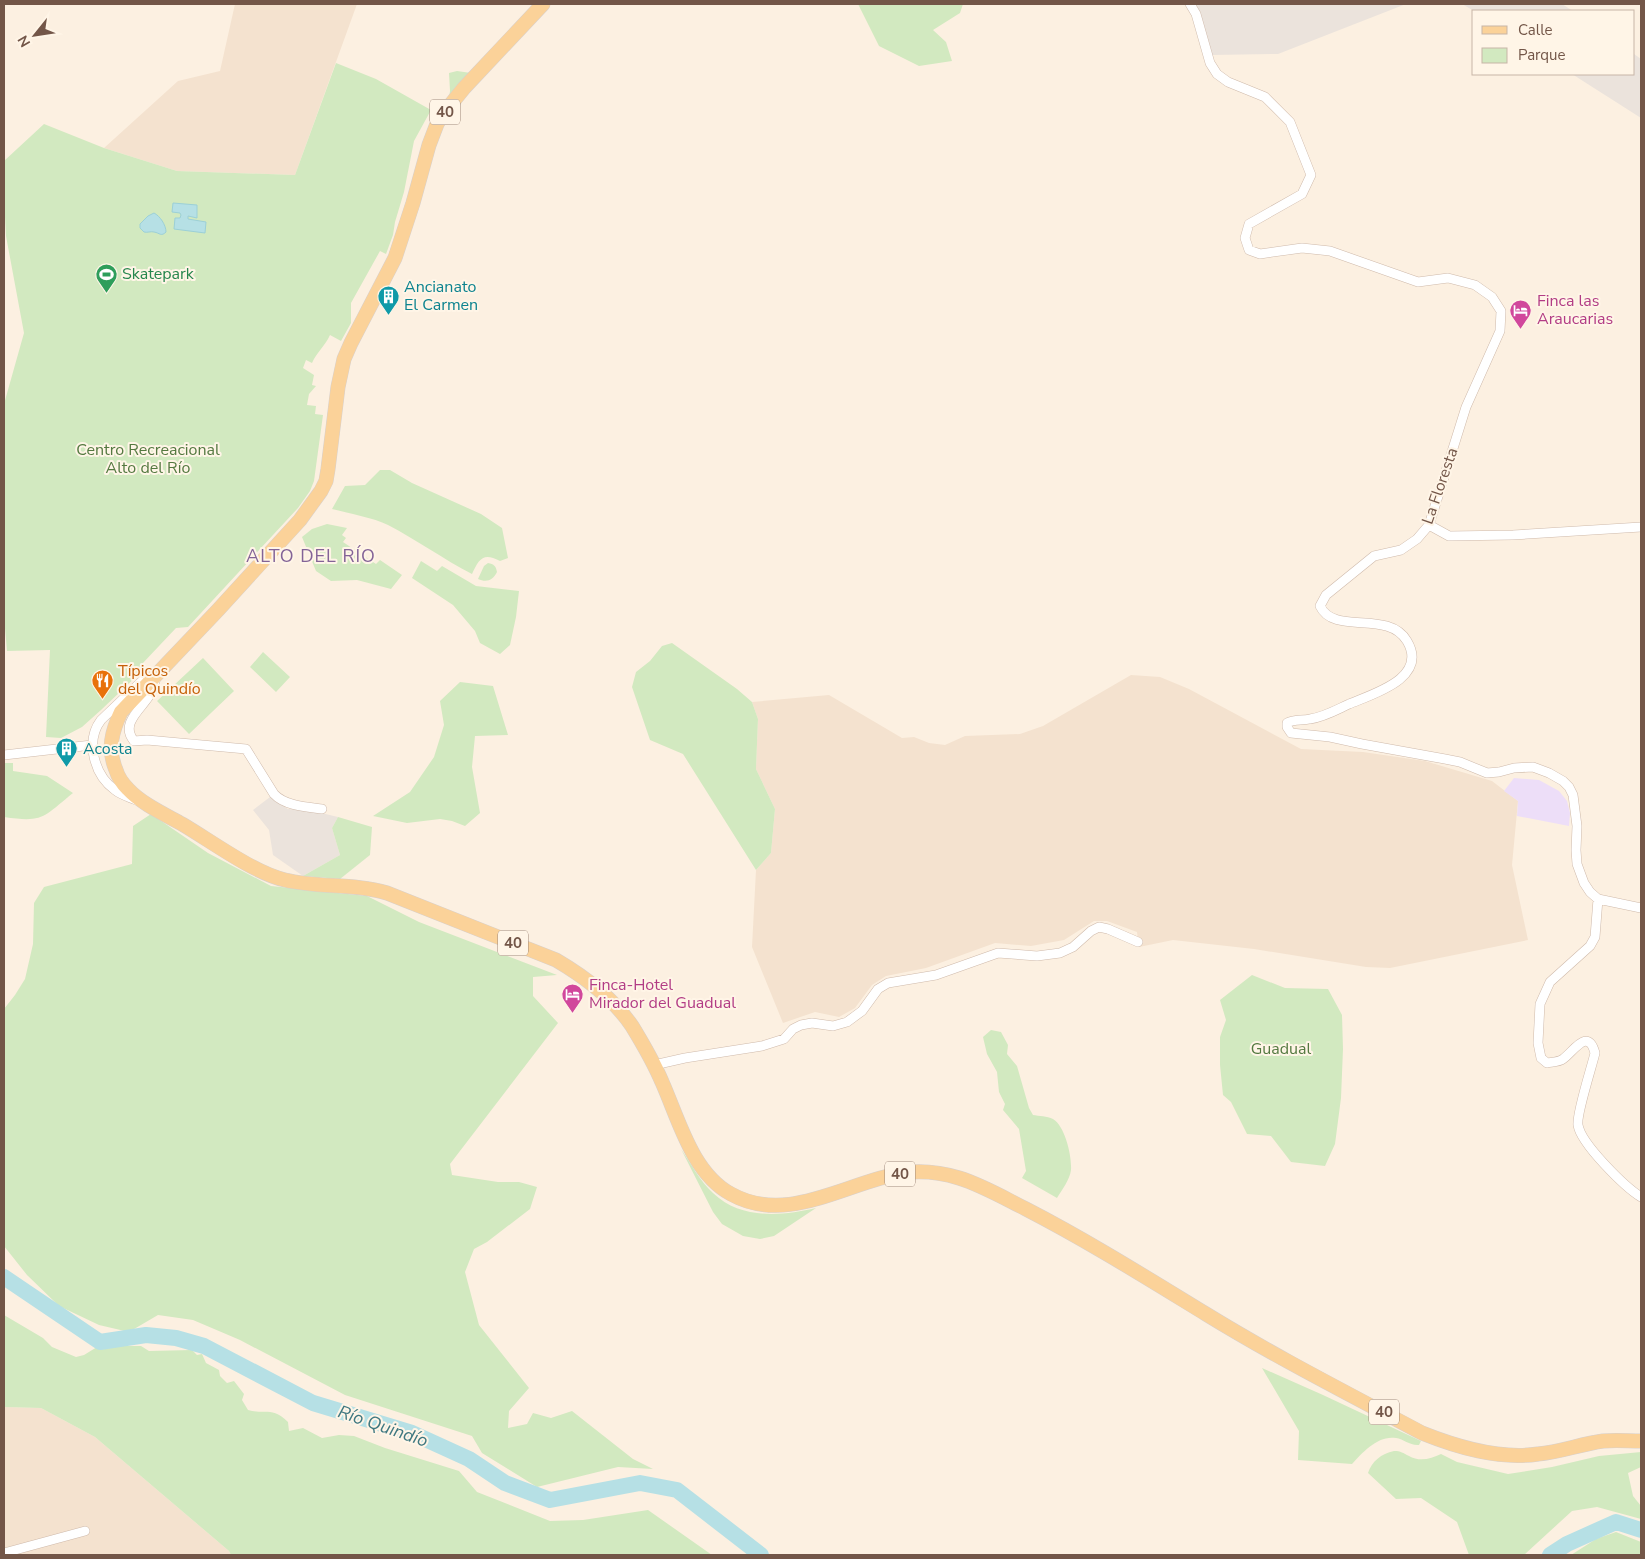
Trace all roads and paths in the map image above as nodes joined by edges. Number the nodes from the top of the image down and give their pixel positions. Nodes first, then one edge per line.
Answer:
1 (544, 4) edge
2 (1190, 4) edge
3 (1429, 525) junction
4 (1641, 527) edge
5 (206, 622) junction
6 (157, 673) junction
7 (92, 745) junction
8 (4, 755) edge
9 (152, 806) junction
10 (322, 809) dead end
11 (1598, 899) junction
12 (1641, 908) edge
13 (1138, 942) dead end
14 (654, 1064) junction
15 (1641, 1197) edge
16 (1641, 1441) edge
17 (84, 1531) dead end
18 (4, 1553) edge

1 - 5 main road, 40
2 - 3 street, La Floresta
3 - 4 street
3 - 11 street, La Floresta
5 - 6 main road, 40
5 - 7 street
6 - 9 main road, 40
6 - 10 street
7 - 8 street
7 - 9 street
9 - 14 main road, 40
11 - 12 street
11 - 15 street
13 - 14 street
14 - 16 main road, 40
17 - 18 street

